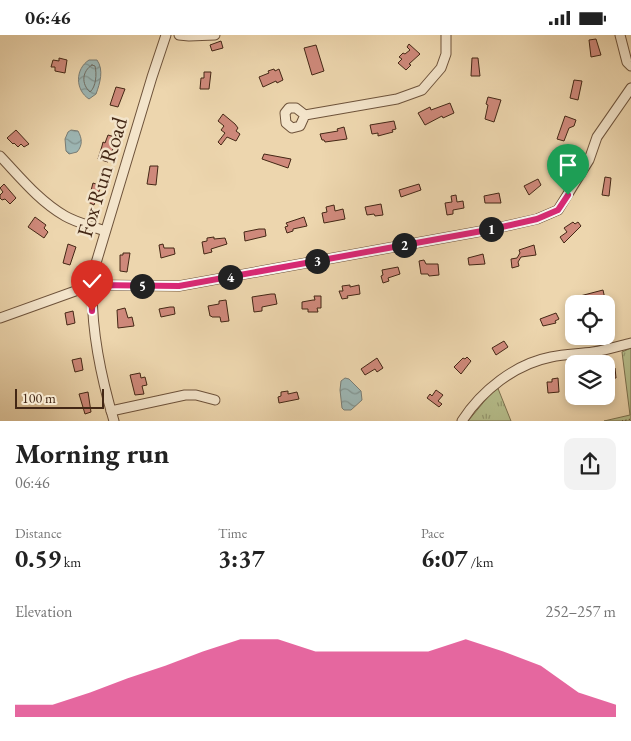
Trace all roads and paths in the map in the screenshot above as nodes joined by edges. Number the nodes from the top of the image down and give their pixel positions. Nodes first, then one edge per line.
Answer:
1 (166, 35) edge
2 (179, 35) edge
3 (215, 35) edge
4 (446, 35) edge
5 (620, 35) edge
6 (631, 67) edge
7 (631, 88) edge
8 (305, 115) dead end
9 (0, 156) edge
10 (105, 231) junction
11 (92, 285) junction
12 (0, 318) edge
13 (631, 343) edge
14 (215, 400) dead end
15 (111, 411) junction
16 (631, 419) edge
17 (114, 421) edge
18 (462, 421) edge
19 (621, 421) edge

1 - 10 street, Fox Run Road
2 - 3 street
4 - 8 street
5 - 6 street
7 - 11 street
9 - 10 street
10 - 11 street, Fox Run Road
11 - 12 street
11 - 15 street, Fox Run Road
13 - 18 street
14 - 15 street
15 - 17 street, Fox Run Road
16 - 19 path

